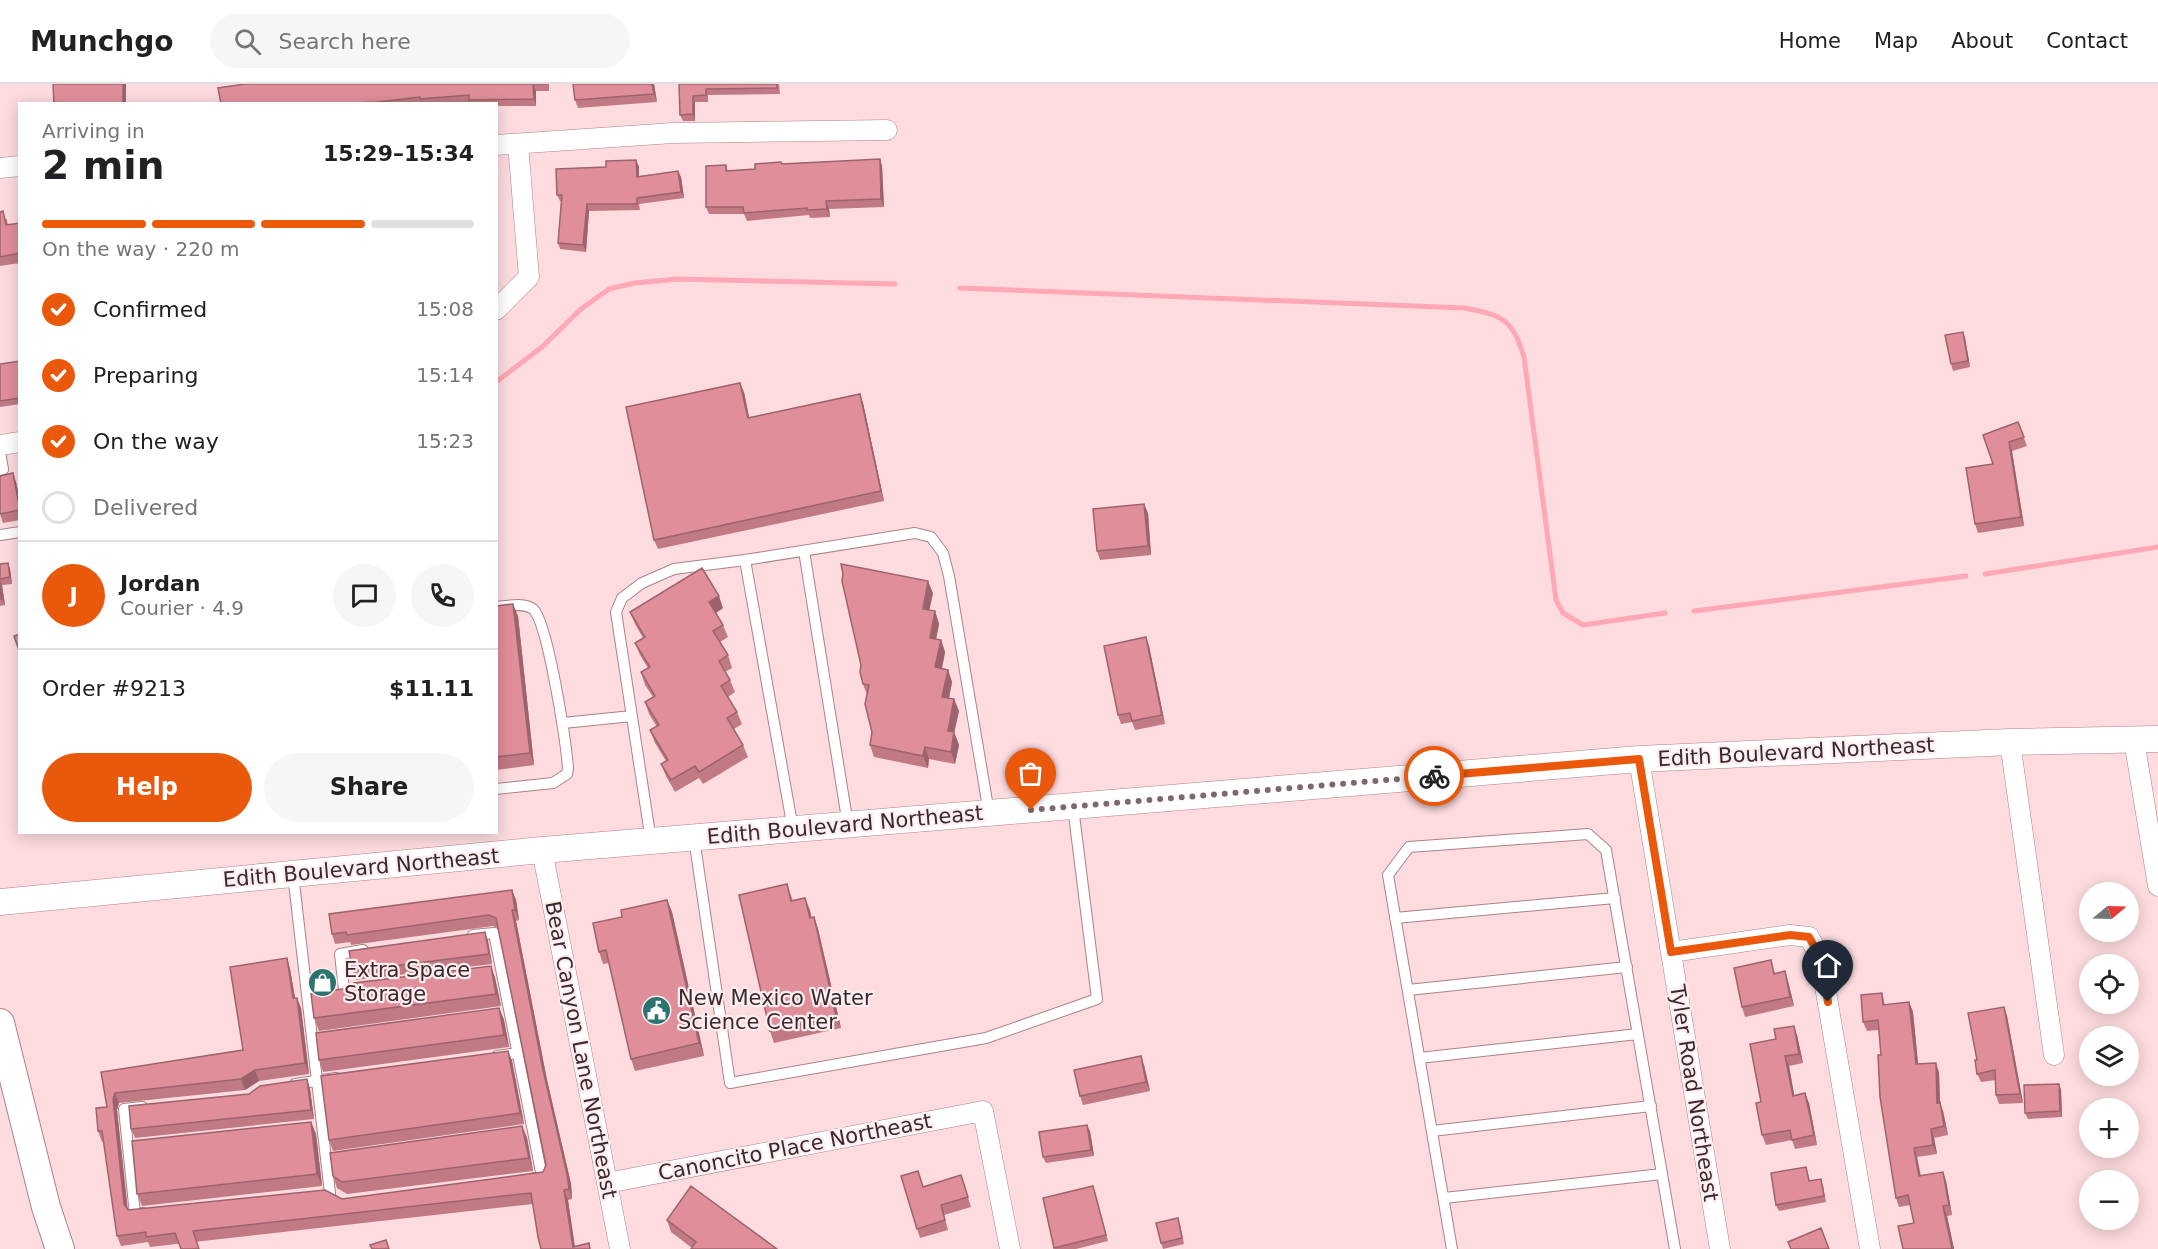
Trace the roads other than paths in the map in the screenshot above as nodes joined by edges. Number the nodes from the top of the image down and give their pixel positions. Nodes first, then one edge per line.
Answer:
1 (887, 130) dead end
2 (518, 144) junction
3 (498, 145) edge
4 (18, 165) edge
5 (0, 168) edge
6 (498, 307) edge
7 (11, 447) edge
8 (0, 470) edge
9 (18, 532) edge
10 (0, 535) edge
11 (804, 551) junction
12 (746, 560) junction
13 (498, 607) edge
14 (632, 716) junction
15 (563, 723) junction
16 (2146, 739) edge
17 (2010, 742) junction
18 (1639, 759) junction
19 (498, 789) edge
20 (1073, 807) junction
21 (989, 813) junction
22 (848, 825) junction
23 (793, 830) junction
24 (694, 838) junction
25 (651, 842) junction
26 (542, 850) junction
27 (293, 874) junction
28 (2158, 886) edge
29 (1615, 898) junction
30 (0, 902) edge
31 (1395, 918) junction
32 (458, 938) edge
33 (375, 949) edge
34 (1671, 952) junction
35 (1627, 967) junction
36 (345, 990) edge
37 (1408, 990) junction
38 (0, 1023) edge
39 (1638, 1034) junction
40 (518, 1053) junction
41 (2054, 1055) dead end
42 (482, 1058) edge
43 (1419, 1058) junction
44 (353, 1076) edge
45 (317, 1081) junction
46 (283, 1085) edge
47 (158, 1105) edge
48 (1651, 1106) junction
49 (1432, 1131) junction
50 (1662, 1174) junction
51 (519, 1180) edge
52 (607, 1183) junction
53 (329, 1195) edge
54 (1443, 1198) junction
55 (158, 1211) edge
56 (60, 1249) edge
57 (620, 1249) edge
58 (1010, 1249) edge
59 (1452, 1249) edge
60 (1674, 1249) edge
61 (1720, 1249) edge
62 (1870, 1249) edge

1 - 2 street
2 - 3 street
2 - 6 street
4 - 5 street
7 - 8 lane
9 - 10 lane
11 - 12 lane
11 - 21 lane
11 - 22 lane
12 - 14 lane
12 - 23 lane
13 - 15 lane
14 - 15 lane
14 - 25 lane
15 - 19 lane
16 - 17 street, Edith Boulevard Northeast
16 - 28 street
17 - 18 street, Edith Boulevard Northeast
17 - 41 street
18 - 20 street, Edith Boulevard Northeast
18 - 34 street, Tyler Road Northeast
20 - 21 street, Edith Boulevard Northeast
20 - 24 lane
21 - 22 street, Edith Boulevard Northeast
22 - 23 street, Edith Boulevard Northeast
23 - 24 street, Edith Boulevard Northeast
24 - 25 street, Edith Boulevard Northeast
25 - 26 street, Edith Boulevard Northeast
26 - 27 street, Edith Boulevard Northeast
26 - 52 street, Bear Canyon Lane Northeast
27 - 30 street, Edith Boulevard Northeast
27 - 45 lane
29 - 31 lane
29 - 31 lane
29 - 35 lane
31 - 37 lane
32 - 40 lane
33 - 36 lane
34 - 61 street, Tyler Road Northeast
34 - 62 street
35 - 37 lane
35 - 39 lane
37 - 43 lane
38 - 56 main road
39 - 43 lane
39 - 48 lane
40 - 42 lane
40 - 51 lane
43 - 49 lane
44 - 45 lane
45 - 46 lane
45 - 53 lane
47 - 55 lane
48 - 49 lane
48 - 50 lane
49 - 54 lane
50 - 54 lane
50 - 60 lane
52 - 57 street, Bear Canyon Lane Northeast
52 - 58 street, Canoncito Place Northeast
54 - 59 lane

